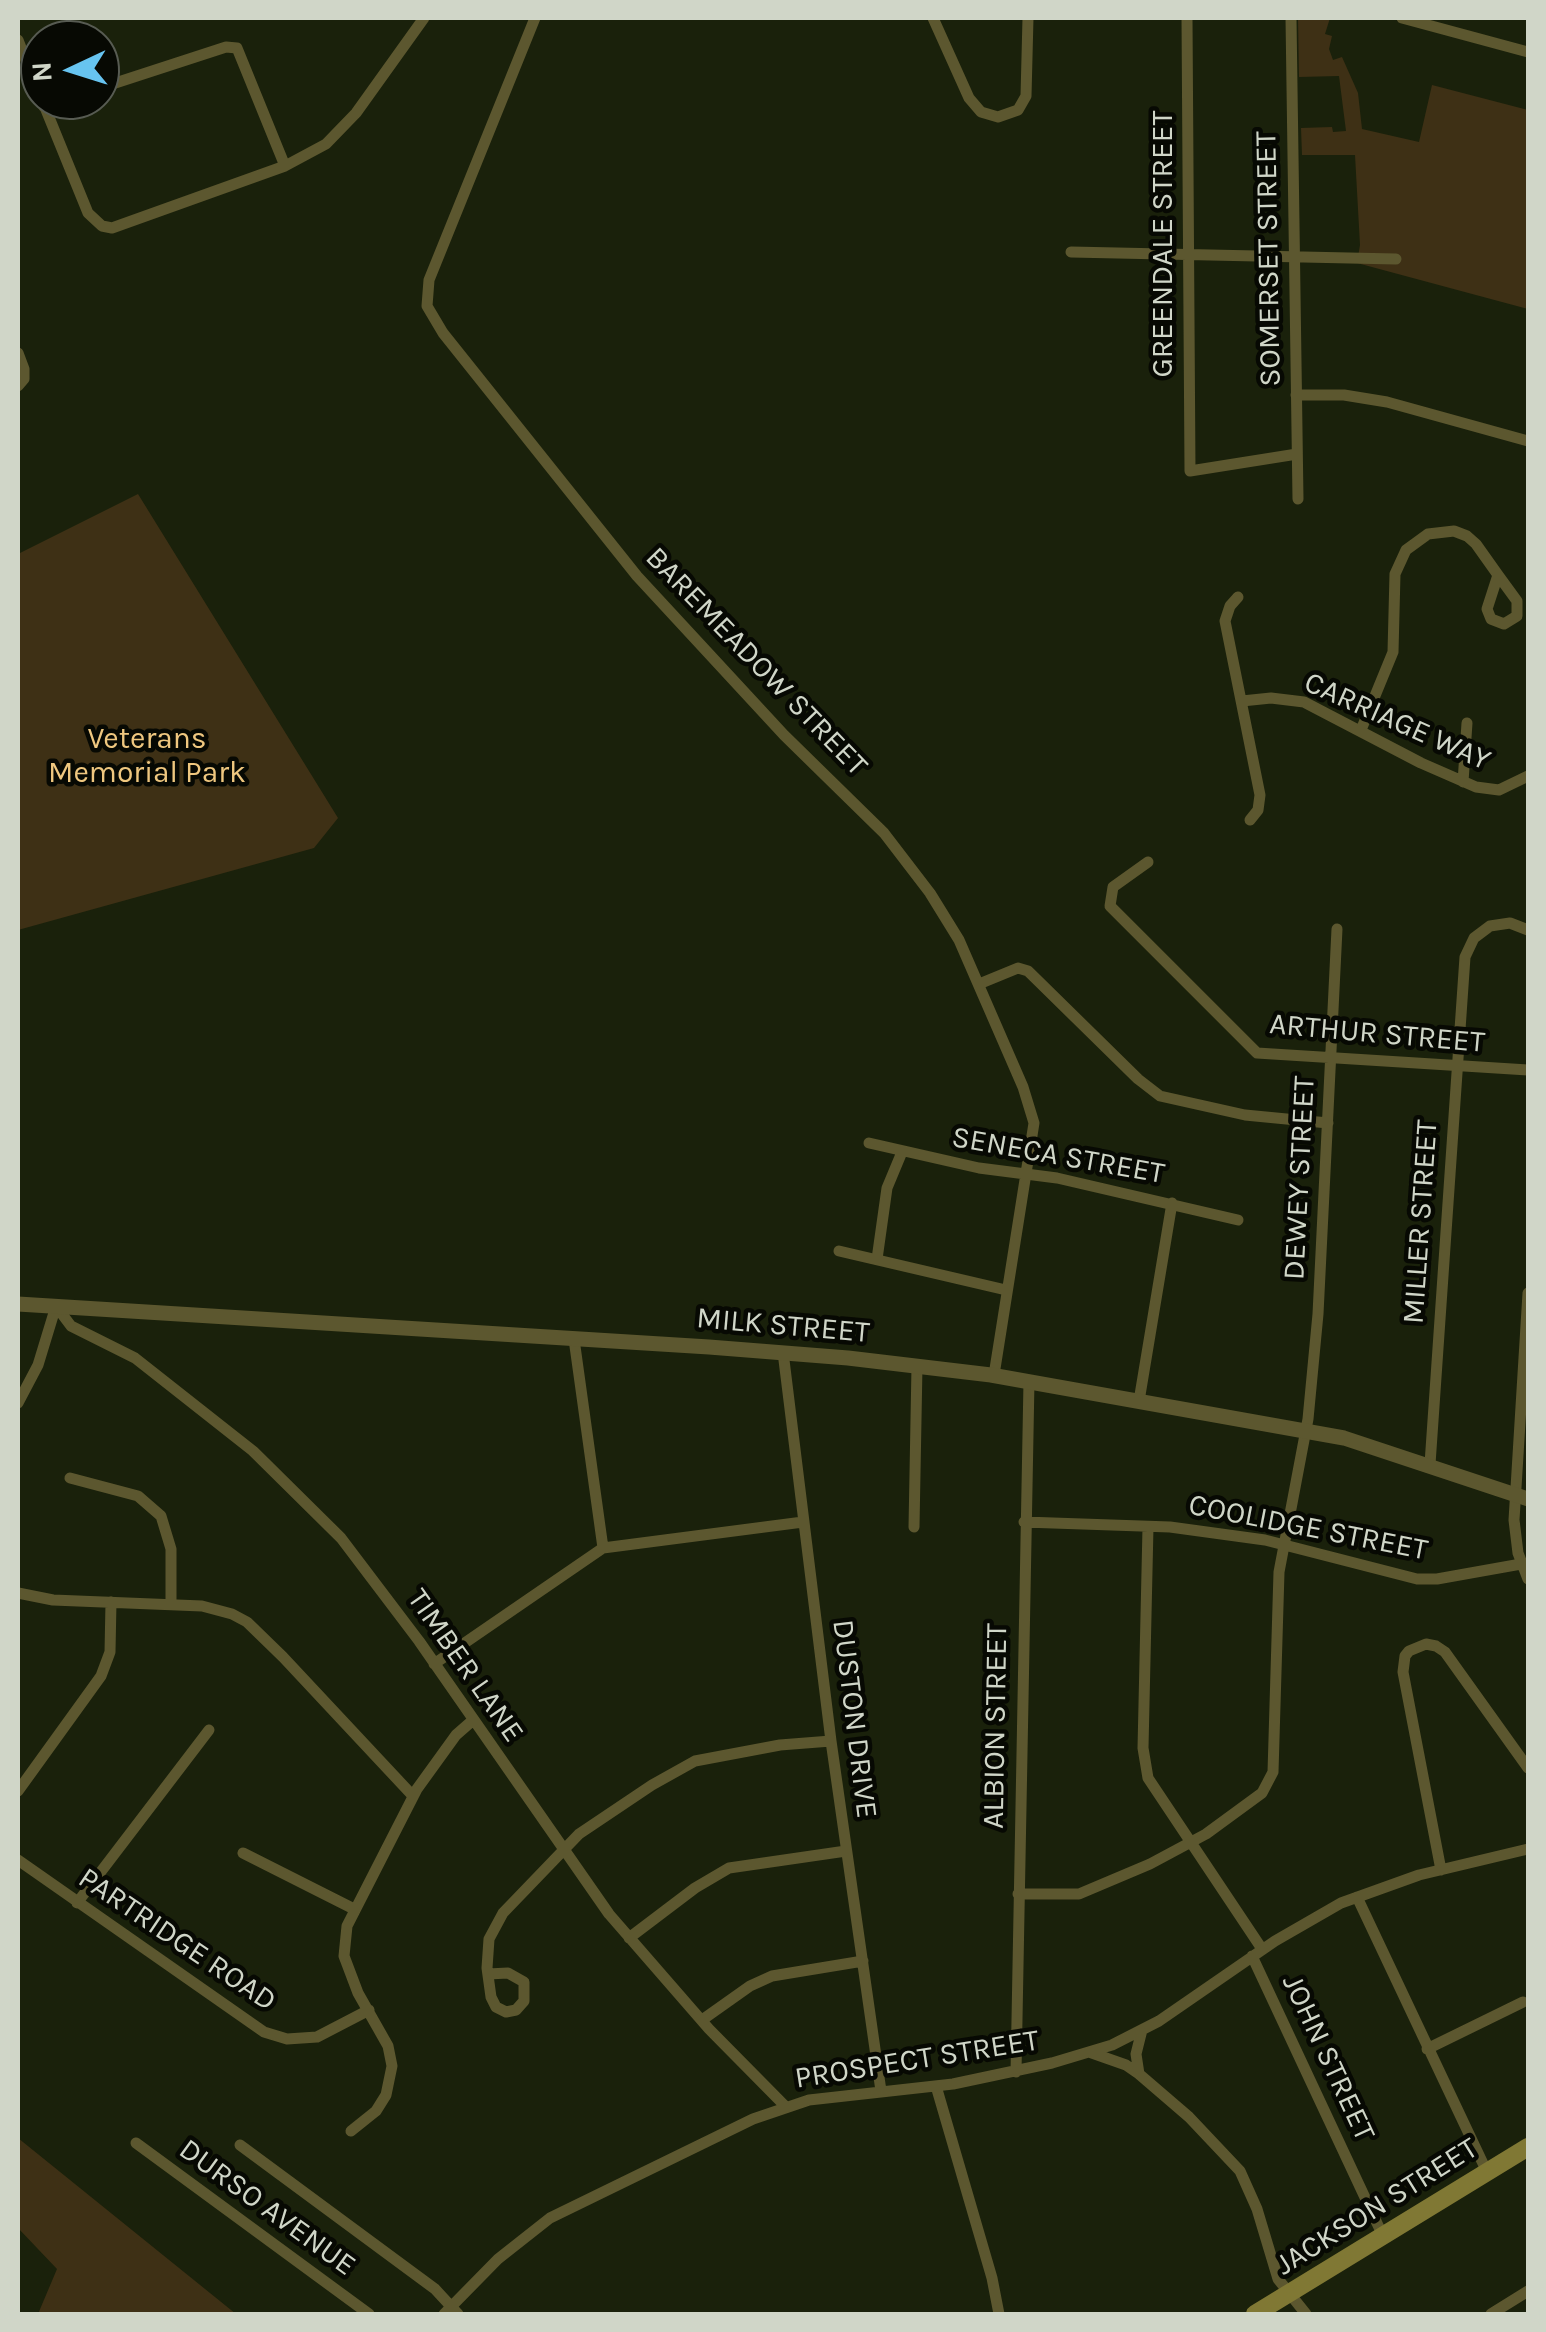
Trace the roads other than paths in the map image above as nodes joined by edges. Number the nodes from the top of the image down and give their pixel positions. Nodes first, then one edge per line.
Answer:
1 (424, 18) edge
2 (535, 18) edge
3 (933, 18) edge
4 (1028, 18) edge
5 (1187, 18) edge
6 (1291, 18) edge
7 (1402, 18) edge
8 (1528, 52) edge
9 (120, 81) edge
10 (50, 120) edge
11 (285, 166) junction
12 (1070, 252) dead end
13 (1188, 253) junction
14 (1294, 255) junction
15 (1396, 260) dead end
16 (18, 353) edge
17 (18, 386) edge
18 (1296, 395) junction
19 (1528, 441) edge
20 (1297, 454) junction
21 (1298, 500) dead end
22 (1498, 575) dead end
23 (1238, 597) dead end
24 (1242, 702) junction
25 (1466, 723) dead end
26 (1361, 730) junction
27 (1528, 776) edge
28 (1463, 782) junction
29 (1250, 820) dead end
30 (1148, 862) dead end
31 (1337, 928) dead end
32 (1528, 930) edge
33 (979, 984) junction
34 (1332, 1058) junction
35 (1456, 1066) junction
36 (1528, 1070) edge
37 (1328, 1122) junction
38 (869, 1143) dead end
39 (902, 1152) junction
40 (1027, 1175) junction
41 (1172, 1203) junction
42 (1238, 1220) dead end
43 (839, 1251) dead end
44 (877, 1259) junction
45 (1006, 1290) junction
46 (1528, 1293) edge
47 (18, 1304) edge
48 (56, 1306) junction
49 (574, 1339) junction
50 (783, 1352) junction
51 (917, 1366) junction
52 (994, 1376) junction
53 (1029, 1381) junction
54 (1139, 1401) junction
55 (18, 1403) edge
56 (1306, 1430) junction
57 (1430, 1464) junction
58 (70, 1478) dead end
59 (1522, 1497) edge
60 (803, 1522) junction
61 (1024, 1522) junction
62 (1148, 1526) junction
63 (914, 1527) dead end
64 (1283, 1545) junction
65 (603, 1548) junction
66 (1521, 1564) junction
67 (1528, 1579) edge
68 (18, 1593) edge
69 (111, 1602) junction
70 (171, 1604) junction
71 (434, 1664) junction
72 (472, 1721) junction
73 (209, 1730) dead end
74 (831, 1741) junction
75 (1528, 1768) edge
76 (18, 1790) edge
77 (413, 1796) junction
78 (1190, 1843) junction
79 (846, 1851) junction
80 (564, 1852) junction
81 (242, 1854) dead end
82 (1527, 1854) edge
83 (18, 1860) edge
84 (1441, 1870) junction
85 (1018, 1894) junction
86 (1357, 1896) junction
87 (78, 1903) junction
88 (354, 1910) junction
89 (629, 1938) junction
90 (1257, 1953) junction
91 (863, 1961) junction
92 (488, 1974) dead end
93 (1523, 2002) dead end
94 (369, 2010) junction
95 (702, 2020) junction
96 (1142, 2030) junction
97 (1427, 2048) junction
98 (1089, 2052) junction
99 (1016, 2072) junction
100 (1139, 2074) junction
101 (936, 2086) junction
102 (881, 2091) junction
103 (786, 2106) junction
104 (351, 2131) dead end
105 (136, 2142) dead end
106 (240, 2145) dead end
107 (1528, 2147) edge
108 (1487, 2172) junction
109 (1383, 2236) junction
110 (1528, 2291) edge
111 (1290, 2293) junction
112 (451, 2312) edge
113 (369, 2314) edge
114 (1000, 2314) edge
115 (1255, 2314) edge
116 (1306, 2314) edge
117 (1491, 2314) edge

1 - 11 street
2 - 33 street, BAREMEADOW STREET
3 - 4 street
5 - 13 street, GREENDALE STREET
6 - 14 street, SOMERSET STREET
7 - 8 street
9 - 11 street
10 - 11 street
12 - 13 street
13 - 14 street
13 - 20 street, GREENDALE STREET
14 - 15 street
14 - 18 street, SOMERSET STREET
16 - 17 street
18 - 19 street
18 - 20 street, SOMERSET STREET
20 - 21 street, SOMERSET STREET
22 - 26 street
23 - 24 street
24 - 26 street, CARRIAGE WAY
24 - 29 street
25 - 28 street
26 - 28 street, CARRIAGE WAY
27 - 28 street, CARRIAGE WAY
30 - 34 street, ARTHUR STREET
31 - 34 street, DEWEY STREET
32 - 35 street, MILLER STREET
33 - 37 street
33 - 40 street, BAREMEADOW STREET
34 - 35 street, ARTHUR STREET
34 - 37 street, DEWEY STREET
35 - 36 street, ARTHUR STREET
35 - 57 street, MILLER STREET
37 - 56 street, DEWEY STREET
38 - 39 street, SENECA STREET
39 - 40 street, SENECA STREET
39 - 44 street
40 - 41 street, SENECA STREET
40 - 45 street, BAREMEADOW STREET
41 - 42 street, SENECA STREET
41 - 54 street
43 - 44 street
44 - 45 street
45 - 52 street, BAREMEADOW STREET
46 - 59 street
47 - 48 street, MILK STREET
48 - 49 street, MILK STREET
48 - 55 street
48 - 71 street, TIMBER LANE
49 - 50 street, MILK STREET
49 - 65 street
50 - 51 street, MILK STREET
50 - 60 street, DUSTON DRIVE
51 - 52 street, MILK STREET
51 - 63 street
52 - 53 street, MILK STREET
53 - 54 street, MILK STREET
53 - 61 street, ALBION STREET
54 - 56 street, MILK STREET
56 - 57 street, MILK STREET
56 - 64 street, DEWEY STREET
57 - 59 street, MILK STREET
58 - 70 street
59 - 66 street
60 - 65 street
60 - 74 street, DUSTON DRIVE
61 - 62 street, COOLIDGE STREET
61 - 85 street, ALBION STREET
62 - 64 street, COOLIDGE STREET
62 - 78 street, JOHN STREET
64 - 66 street, COOLIDGE STREET
64 - 78 street, DEWEY STREET
65 - 71 street
66 - 67 street
68 - 69 street
69 - 70 street
69 - 76 street
70 - 77 street
71 - 72 street, TIMBER LANE
72 - 77 street
72 - 80 street, TIMBER LANE
73 - 87 street
74 - 79 street, DUSTON DRIVE
74 - 80 street
75 - 84 street
77 - 88 street
78 - 85 street, DEWEY STREET
78 - 90 street, JOHN STREET
79 - 89 street
79 - 91 street, DUSTON DRIVE
80 - 89 street, TIMBER LANE
80 - 92 street
81 - 88 street
82 - 84 street, PROSPECT STREET
83 - 87 street, PARTRIDGE ROAD
84 - 86 street, PROSPECT STREET
85 - 99 street, ALBION STREET
86 - 90 street, PROSPECT STREET
86 - 97 street
87 - 94 street, PARTRIDGE ROAD
88 - 94 street
89 - 95 street, TIMBER LANE
90 - 96 street, PROSPECT STREET
90 - 109 street, JOHN STREET
91 - 95 street
91 - 102 street, DUSTON DRIVE
93 - 97 street
94 - 104 street
95 - 103 street, TIMBER LANE
96 - 98 street, PROSPECT STREET
96 - 100 street
97 - 108 street
98 - 99 street, PROSPECT STREET
98 - 100 street
99 - 101 street, PROSPECT STREET
100 - 111 street
101 - 102 street, PROSPECT STREET
101 - 114 street
102 - 103 street, PROSPECT STREET
103 - 112 street, PROSPECT STREET
105 - 113 street, DURSO AVENUE
106 - 112 street
107 - 108 main road, JACKSON STREET
108 - 109 main road, JACKSON STREET
109 - 111 main road, JACKSON STREET
110 - 117 street
111 - 115 main road, JACKSON STREET
111 - 116 street

